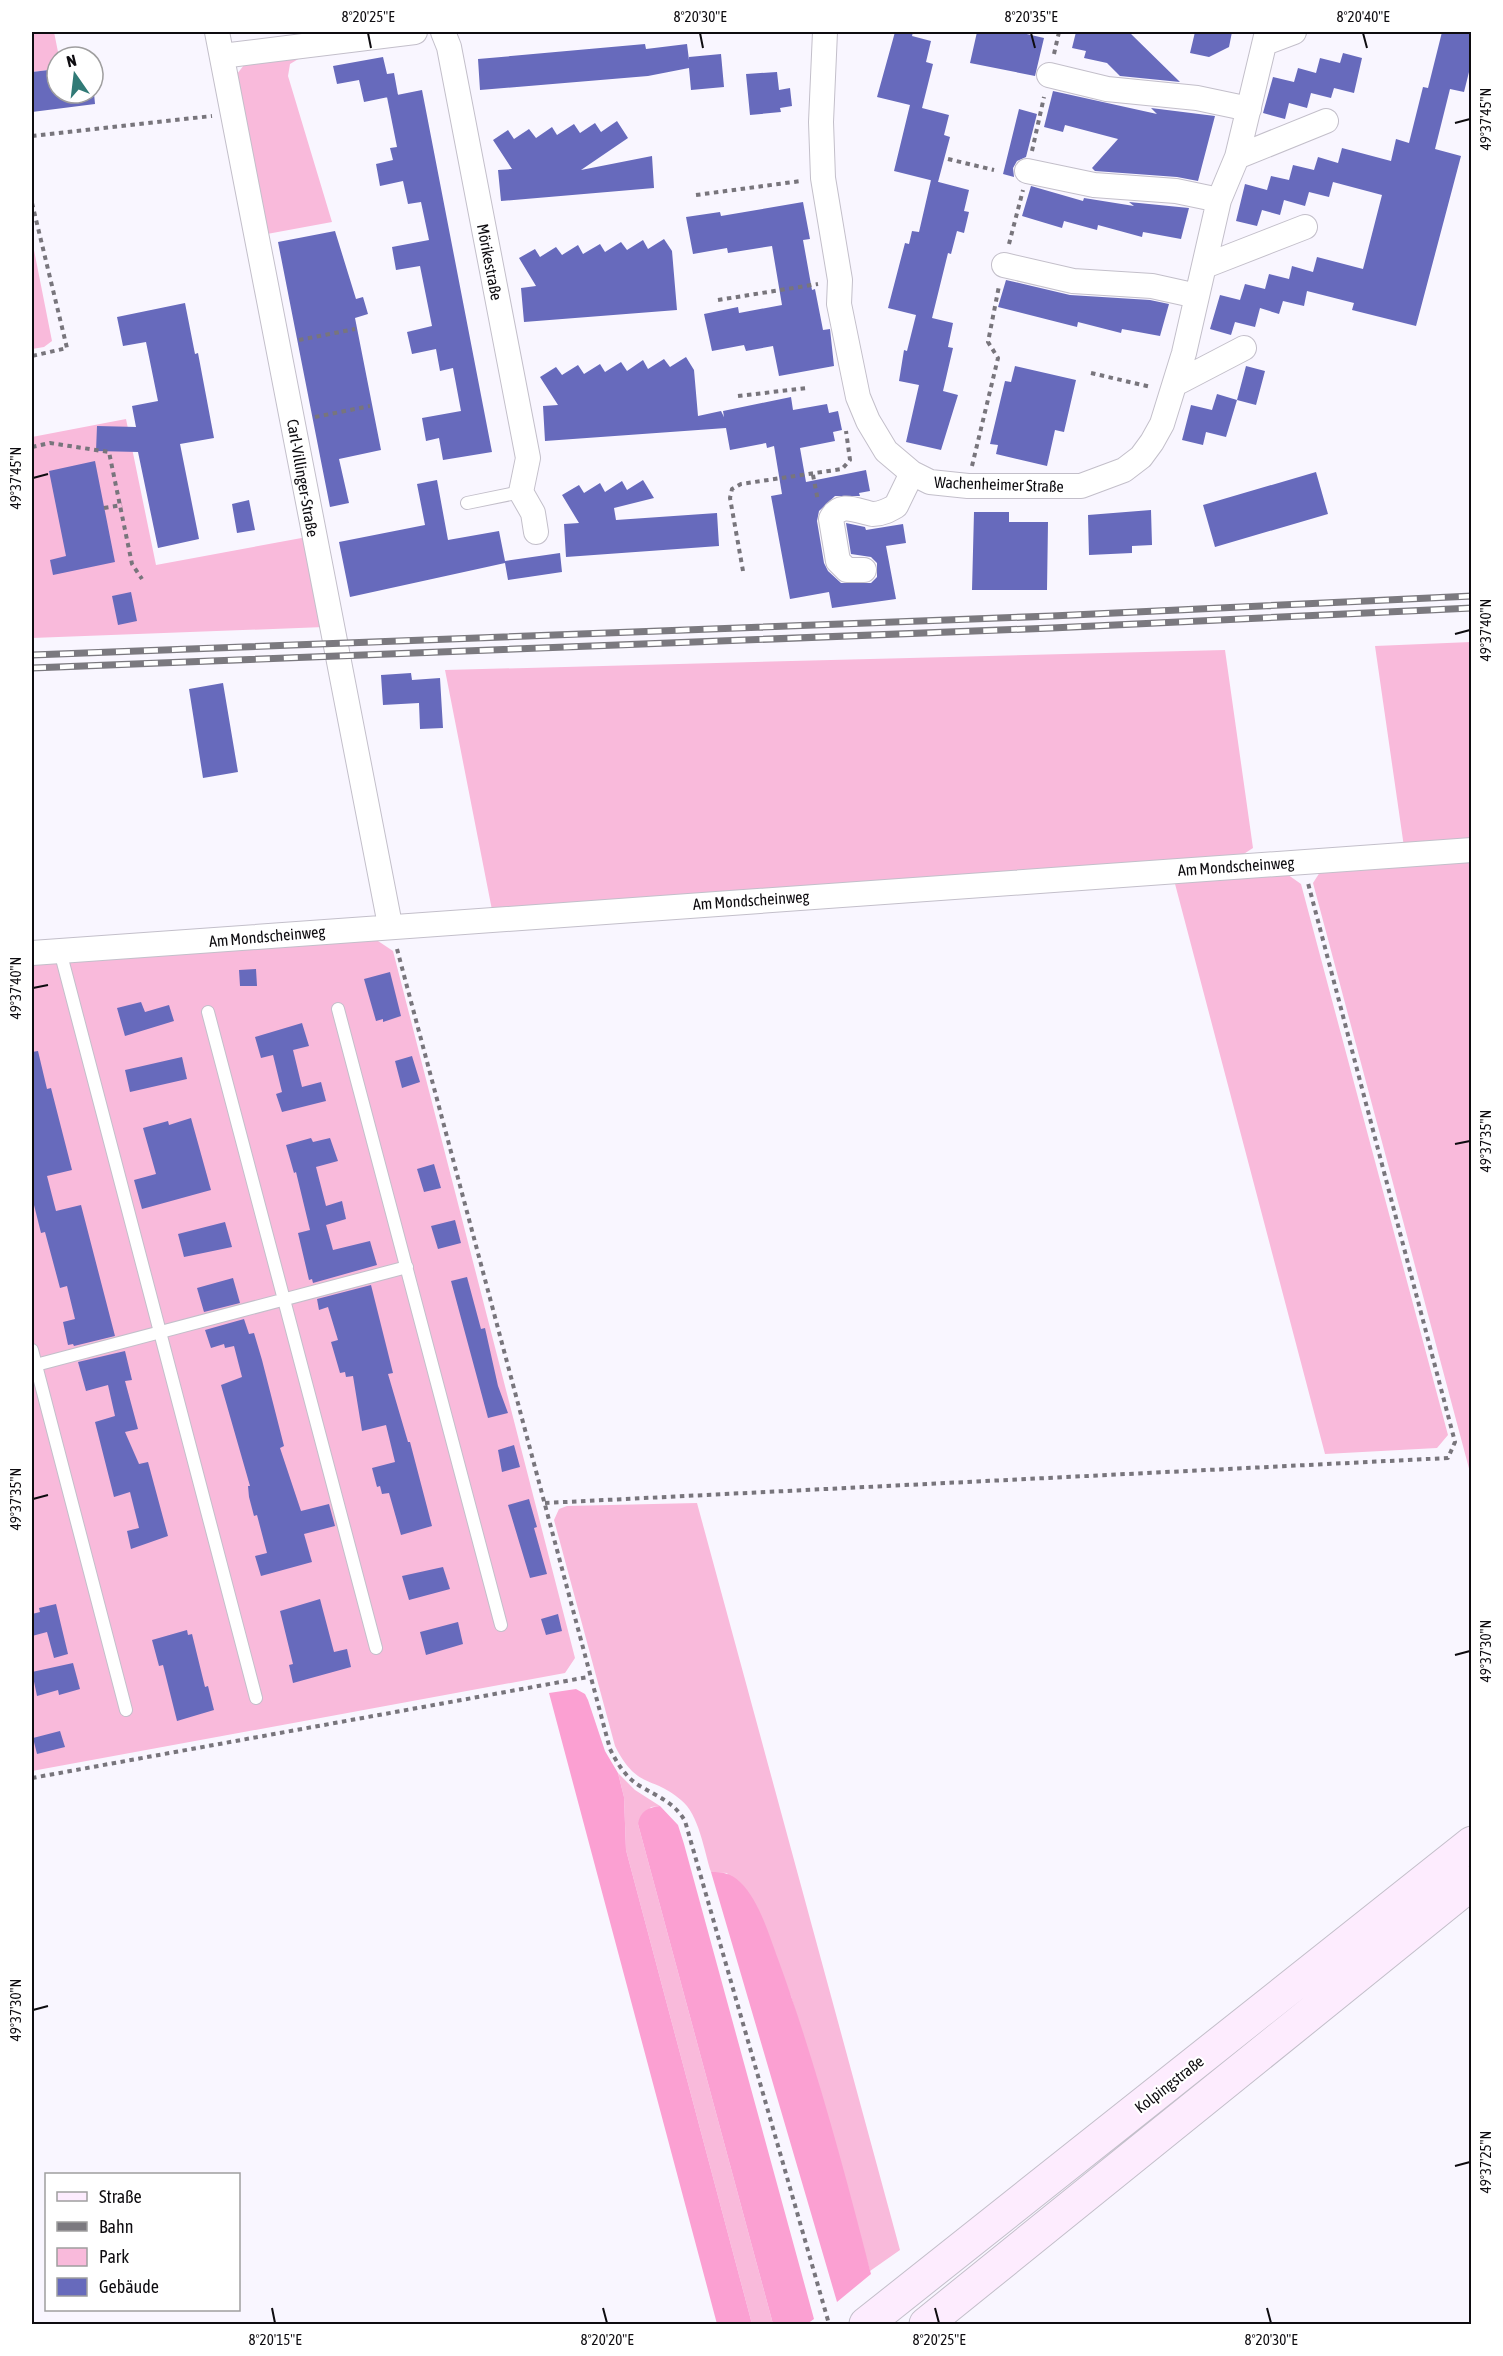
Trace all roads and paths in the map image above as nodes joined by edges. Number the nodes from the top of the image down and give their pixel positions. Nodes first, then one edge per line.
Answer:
1 (217, 32) edge
2 (415, 32) edge
3 (443, 32) edge
4 (825, 32) edge
5 (1294, 32) edge
6 (1266, 38) edge
7 (222, 56) junction
8 (1049, 75) dead end
9 (1248, 109) junction
10 (234, 114) junction
11 (1326, 121) dead end
12 (32, 136) edge
13 (1237, 157) junction
14 (948, 159) dead end
15 (994, 170) dead end
16 (1027, 171) dead end
17 (823, 178) junction
18 (696, 195) dead end
19 (1219, 200) junction
20 (32, 203) edge
21 (1305, 227) dead end
22 (1004, 265) dead end
23 (1204, 266) junction
24 (840, 280) junction
25 (1197, 296) junction
26 (718, 300) dead end
27 (355, 329) dead end
28 (277, 345) junction
29 (1244, 348) dead end
30 (32, 356) edge
31 (1091, 373) dead end
32 (807, 388) dead end
33 (1174, 388) junction
34 (738, 396) dead end
35 (370, 406) dead end
36 (293, 421) junction
37 (845, 423) dead end
38 (32, 447) edge
39 (912, 474) junction
40 (520, 492) junction
41 (466, 503) dead end
42 (122, 505) junction
43 (104, 508) dead end
44 (536, 532) dead end
45 (864, 570) dead end
46 (743, 571) dead end
47 (142, 579) dead end
48 (1472, 850) edge
49 (1303, 862) junction
50 (390, 925) junction
51 (60, 951) junction
52 (32, 953) edge
53 (338, 1009) dead end
54 (208, 1012) dead end
55 (407, 1267) junction
56 (285, 1299) junction
57 (159, 1331) junction
58 (32, 1350) edge
59 (33, 1365) edge
60 (545, 1503) junction
61 (501, 1625) dead end
62 (376, 1648) dead end
63 (588, 1677) junction
64 (256, 1698) dead end
65 (126, 1710) dead end
66 (32, 1778) edge
67 (1472, 1843) edge
68 (1472, 1883) edge
69 (829, 2325) edge
70 (866, 2325) edge
71 (926, 2325) edge

1 - 7 street, Carl-Villinger-Straße
2 - 7 street
3 - 40 street, Mörikestraße
4 - 17 street, Wachenheimer Straße
5 - 6 street, Wachenheimer Straße
6 - 9 street, Wachenheimer Straße
7 - 10 street, Carl-Villinger-Straße
8 - 9 street
9 - 13 street, Wachenheimer Straße
10 - 12 path
10 - 28 street, Carl-Villinger-Straße
11 - 13 street
13 - 19 street, Wachenheimer Straße
14 - 15 path
16 - 19 street
17 - 18 path
17 - 24 street, Wachenheimer Straße
19 - 23 street, Wachenheimer Straße
20 - 30 path
21 - 23 street
22 - 25 street
23 - 25 street, Wachenheimer Straße
24 - 26 path
24 - 39 street, Wachenheimer Straße
25 - 33 street, Wachenheimer Straße
27 - 28 path
28 - 36 street, Carl-Villinger-Straße
29 - 33 street
31 - 33 path
32 - 34 path
33 - 39 street, Wachenheimer Straße
35 - 36 path
36 - 50 street, Carl-Villinger-Straße
37 - 46 path
38 - 42 path
39 - 45 street
40 - 41 lane
40 - 44 street
42 - 43 path
42 - 47 path
48 - 49 street, Am Mondscheinweg
49 - 50 street, Am Mondscheinweg
49 - 60 path
50 - 51 street, Am Mondscheinweg
50 - 60 path
51 - 52 street, Am Mondscheinweg
51 - 57 lane
53 - 55 lane
54 - 56 lane
55 - 56 lane
55 - 61 lane
56 - 57 lane
56 - 62 lane
57 - 59 lane
57 - 64 lane
58 - 59 lane
59 - 65 lane
60 - 63 path
63 - 66 path
63 - 69 path
67 - 70 main road, Kolpingstraße
68 - 71 main road, Kolpingstraße

